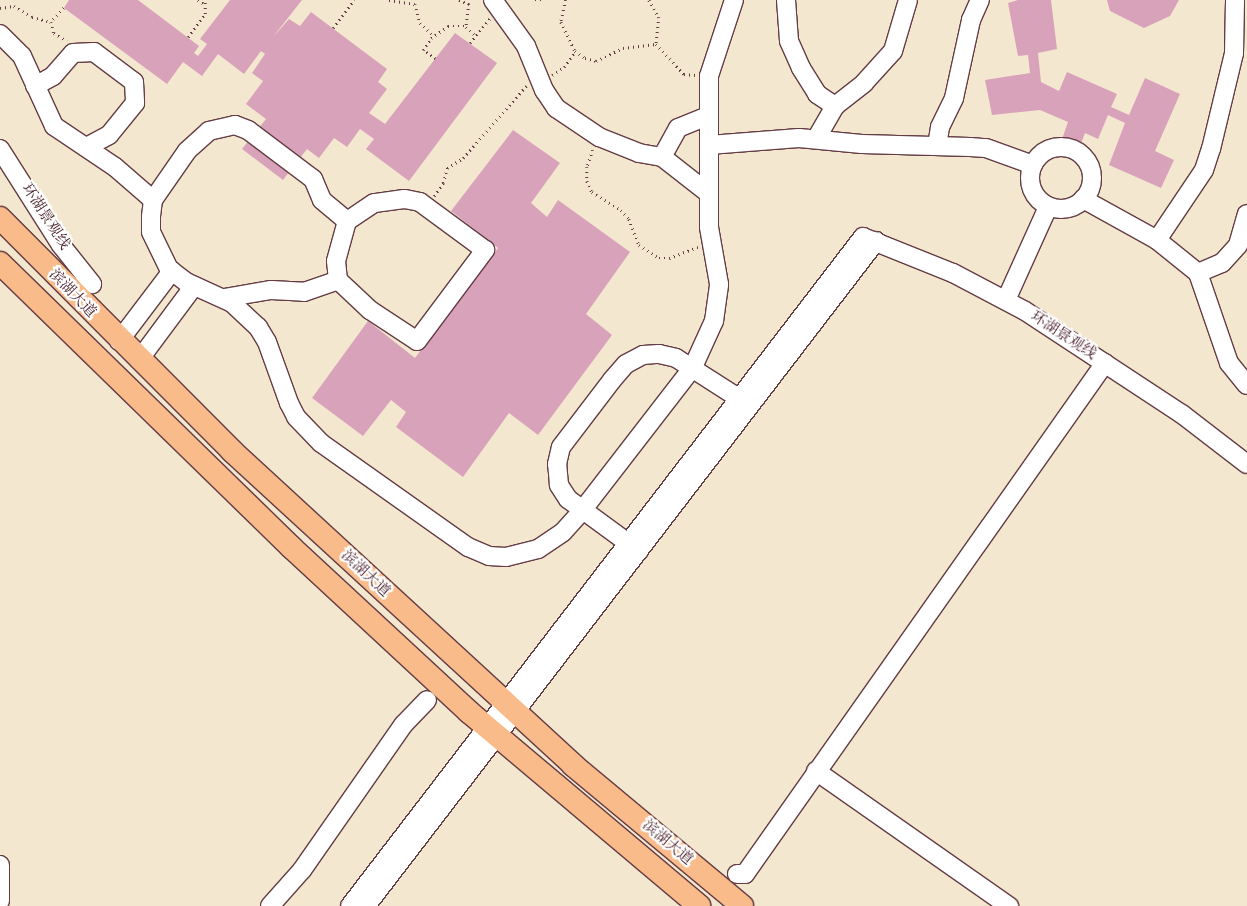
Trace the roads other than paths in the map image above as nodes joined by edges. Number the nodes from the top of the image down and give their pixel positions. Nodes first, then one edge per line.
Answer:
1 (734, 0) edge
2 (786, 0) edge
3 (908, 0) edge
4 (980, 0) edge
5 (1235, 0) edge
6 (496, 4) edge
7 (1242, 24) edge
8 (0, 34) edge
9 (35, 86) junction
10 (835, 106) junction
11 (708, 116) junction
12 (816, 139) junction
13 (709, 145) junction
14 (937, 146) junction
15 (86, 147) junction
16 (0, 149) edge
17 (662, 157) junction
18 (1033, 165) junction
19 (708, 193) junction
20 (1083, 199) junction
21 (153, 200) junction
22 (1048, 207) junction
23 (1247, 214) edge
24 (2, 220) edge
25 (346, 221) junction
26 (1157, 240) junction
27 (0, 263) edge
28 (172, 271) junction
29 (1198, 273) junction
30 (338, 280) junction
31 (92, 284) dead end
32 (194, 286) junction
33 (224, 298) junction
34 (1006, 300) junction
35 (119, 341) junction
36 (139, 360) junction
37 (1105, 363) junction
38 (693, 367) junction
39 (1247, 385) edge
40 (745, 402) junction
41 (1247, 464) edge
42 (581, 512) junction
43 (634, 548) junction
44 (428, 700) dead end
45 (512, 709) junction
46 (492, 732) junction
47 (816, 771) junction
48 (0, 865) edge
49 (737, 874) dead end
50 (0, 901) edge
51 (270, 906) edge
52 (350, 906) edge
53 (366, 906) edge
54 (699, 906) edge
55 (742, 906) edge
56 (1009, 906) edge

1 - 11 street
2 - 10 street
3 - 10 street
4 - 14 street
5 - 7 street
6 - 17 street
7 - 26 street
8 - 9 street
9 - 15 street
9 - 15 street
10 - 12 street
11 - 13 street
11 - 17 street
12 - 13 street
12 - 14 street
13 - 19 street
14 - 18 street
15 - 21 street
16 - 31 street, 环湖景观线
17 - 19 street
18 - 20 street
18 - 22 street
19 - 38 street
20 - 22 street
20 - 26 street
21 - 25 street
21 - 28 street
22 - 34 street
23 - 29 street
24 - 35 main road, 滨湖大道
25 - 30 street
25 - 30 street
26 - 29 street
27 - 46 main road, 滨湖大道
28 - 32 street
28 - 35 street
29 - 39 street
30 - 33 street
32 - 33 street
32 - 36 street
33 - 42 street
34 - 37 street, 环湖景观线
34 - 40 street, 环湖景观线
35 - 36 main road, 滨湖大道
36 - 45 main road, 滨湖大道
37 - 41 street, 环湖景观线
37 - 47 street
38 - 40 street
38 - 42 street
38 - 42 street
40 - 43 street
42 - 43 street
43 - 45 street
44 - 51 street
45 - 46 street
45 - 55 main road, 滨湖大道
46 - 52 street
46 - 53 street
46 - 54 main road, 滨湖大道
47 - 49 street
47 - 56 street
48 - 50 street

